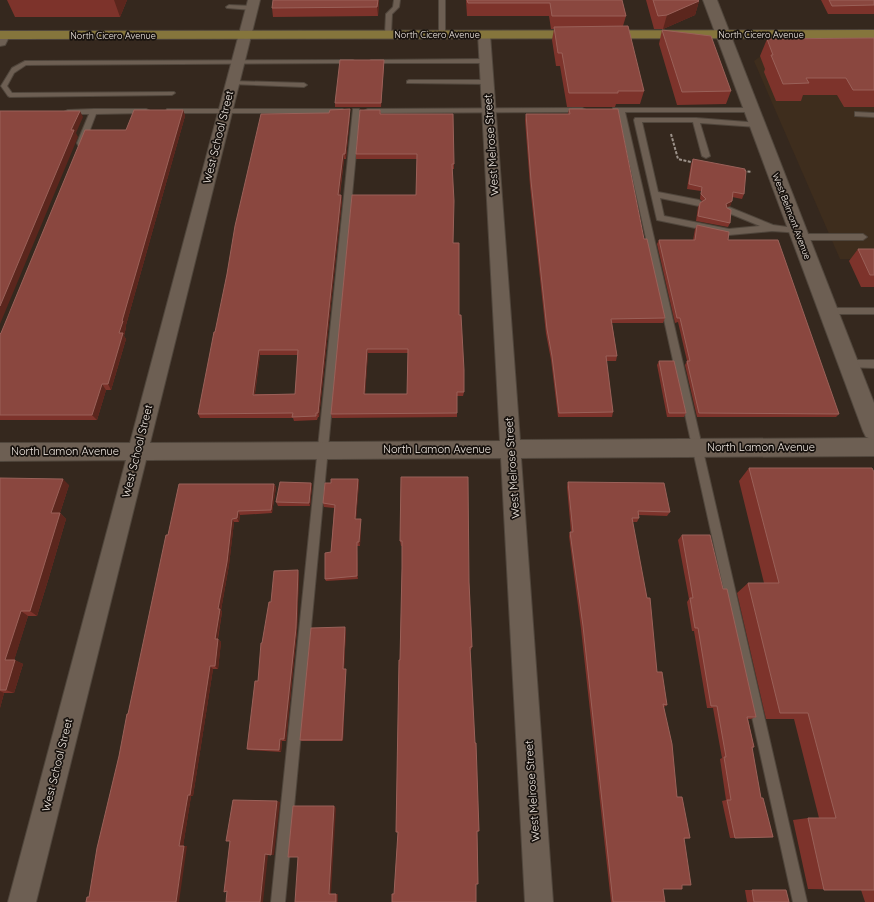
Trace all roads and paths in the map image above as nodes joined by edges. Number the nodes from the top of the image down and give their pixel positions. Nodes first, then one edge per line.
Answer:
1 (397, 0) edge
2 (442, 0) edge
3 (710, 0) edge
4 (253, 4) edge
5 (229, 8) dead end
6 (388, 34) junction
7 (442, 34) junction
8 (484, 34) junction
9 (722, 34) junction
10 (874, 34) edge
11 (245, 35) junction
12 (1, 37) edge
13 (486, 61) junction
14 (238, 62) junction
15 (409, 82) dead end
16 (487, 82) junction
17 (232, 84) junction
18 (304, 85) dead end
19 (172, 93) dead end
20 (489, 110) junction
21 (590, 110) edge
22 (605, 110) edge
23 (621, 110) junction
24 (94, 111) junction
25 (225, 111) junction
26 (356, 111) junction
27 (63, 112) edge
28 (858, 114) dead end
29 (874, 115) edge
30 (754, 117) junction
31 (696, 120) junction
32 (79, 148) edge
33 (706, 156) dead end
34 (655, 194) junction
35 (699, 204) edge
36 (729, 210) edge
37 (772, 228) junction
38 (799, 234) junction
39 (863, 237) dead end
40 (874, 310) edge
41 (828, 311) junction
42 (848, 364) junction
43 (874, 364) edge
44 (874, 431) edge
45 (874, 447) edge
46 (697, 448) junction
47 (510, 449) junction
48 (323, 450) junction
49 (137, 451) junction
50 (0, 452) edge
51 (22, 902) edge
52 (278, 902) edge
53 (539, 902) edge
54 (800, 902) edge

1 - 6 lane
2 - 7 lane
3 - 9 main road, West Belmont Avenue
4 - 5 lane
4 - 11 street, West School Street
6 - 7 main road, North Cicero Avenue
6 - 11 main road, North Cicero Avenue
7 - 8 main road, North Cicero Avenue
8 - 9 main road, North Cicero Avenue
8 - 13 street, West Melrose Street
9 - 10 main road, North Cicero Avenue
9 - 30 main road, West Belmont Avenue
11 - 12 main road, North Cicero Avenue
11 - 14 street, West School Street
13 - 14 lane
13 - 16 street, West Melrose Street
14 - 17 street, West School Street
14 - 19 lane
15 - 16 lane
16 - 20 street, West Melrose Street
17 - 18 lane
17 - 25 street, West School Street
20 - 21 lane
20 - 26 lane
20 - 47 street, West Melrose Street
22 - 23 lane
23 - 30 lane
23 - 46 lane
24 - 25 lane
24 - 27 lane
24 - 32 lane
25 - 26 lane
25 - 49 street, West School Street
26 - 48 lane
28 - 29 lane
30 - 31 lane
30 - 38 main road, West Belmont Avenue
31 - 33 lane
31 - 34 lane
34 - 35 lane
34 - 37 lane
36 - 37 lane
37 - 38 lane
38 - 39 lane
38 - 41 main road, West Belmont Avenue
40 - 41 lane
41 - 42 main road, West Belmont Avenue
42 - 43 lane
42 - 44 main road, West Belmont Avenue
45 - 46 street, North Lamon Avenue
46 - 47 street, North Lamon Avenue
46 - 54 lane
47 - 48 street, North Lamon Avenue
47 - 53 street, West Melrose Street
48 - 49 street, North Lamon Avenue
48 - 52 lane
49 - 50 street, North Lamon Avenue
49 - 51 street, West School Street

